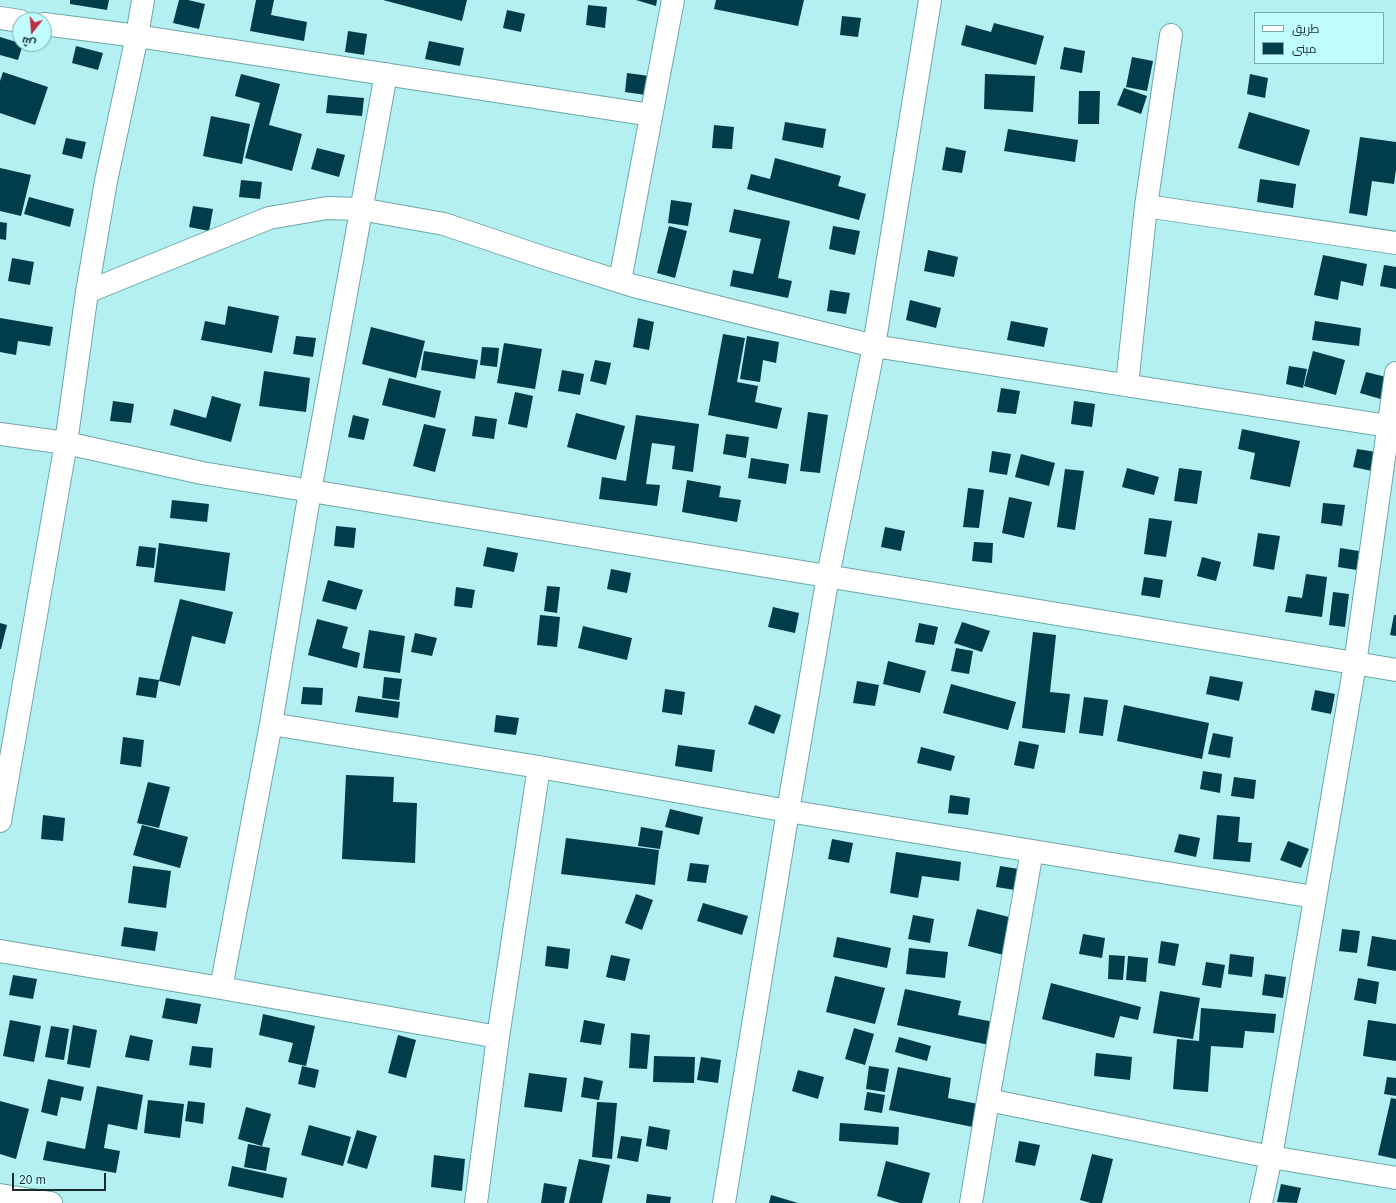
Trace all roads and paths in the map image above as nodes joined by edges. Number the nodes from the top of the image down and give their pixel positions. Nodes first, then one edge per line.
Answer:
1 (143, 0) edge
2 (672, 0) edge
3 (930, 0) edge
4 (0, 18) edge
5 (12, 20) edge
6 (52, 25) edge
7 (1171, 35) dead end
8 (137, 36) junction
9 (386, 74) junction
10 (651, 115) junction
11 (1146, 206) junction
12 (360, 209) junction
13 (1396, 243) edge
14 (620, 281) junction
15 (87, 292) junction
16 (874, 346) junction
17 (1396, 373) edge
18 (1127, 385) junction
19 (1388, 426) junction
20 (0, 434) edge
21 (66, 443) junction
22 (310, 491) junction
23 (828, 576) junction
24 (1355, 664) junction
25 (1396, 670) edge
26 (271, 724) junction
27 (539, 767) junction
28 (788, 811) junction
29 (0, 821) edge
30 (1032, 851) junction
31 (1314, 897) junction
32 (0, 951) edge
33 (221, 988) junction
34 (498, 1038) junction
35 (988, 1100) junction
36 (1271, 1157) junction
37 (1396, 1178) edge
38 (0, 1195) edge
39 (51, 1203) edge
40 (476, 1203) edge
41 (724, 1203) edge
42 (971, 1203) edge
43 (1261, 1203) edge

1 - 8 street
2 - 10 street
3 - 16 street
4 - 5 street
6 - 8 street
7 - 11 street
8 - 9 street
8 - 15 street
9 - 10 street
9 - 12 street
10 - 14 street
11 - 13 street
11 - 18 street
12 - 14 street
12 - 15 street
12 - 22 street
14 - 16 street
15 - 21 street
16 - 18 street
16 - 23 street
17 - 19 street
18 - 19 street
19 - 24 street
20 - 21 street
21 - 22 street
21 - 29 street
22 - 23 street
22 - 26 street
23 - 24 street
23 - 28 street
24 - 25 street
24 - 31 street
26 - 27 street
26 - 33 street
27 - 28 street
27 - 34 street
28 - 30 street
28 - 41 street
30 - 31 street
30 - 35 street
31 - 36 street
32 - 33 street
33 - 34 street
34 - 40 street
35 - 36 street
35 - 42 street
36 - 37 street
36 - 43 street
38 - 39 street

